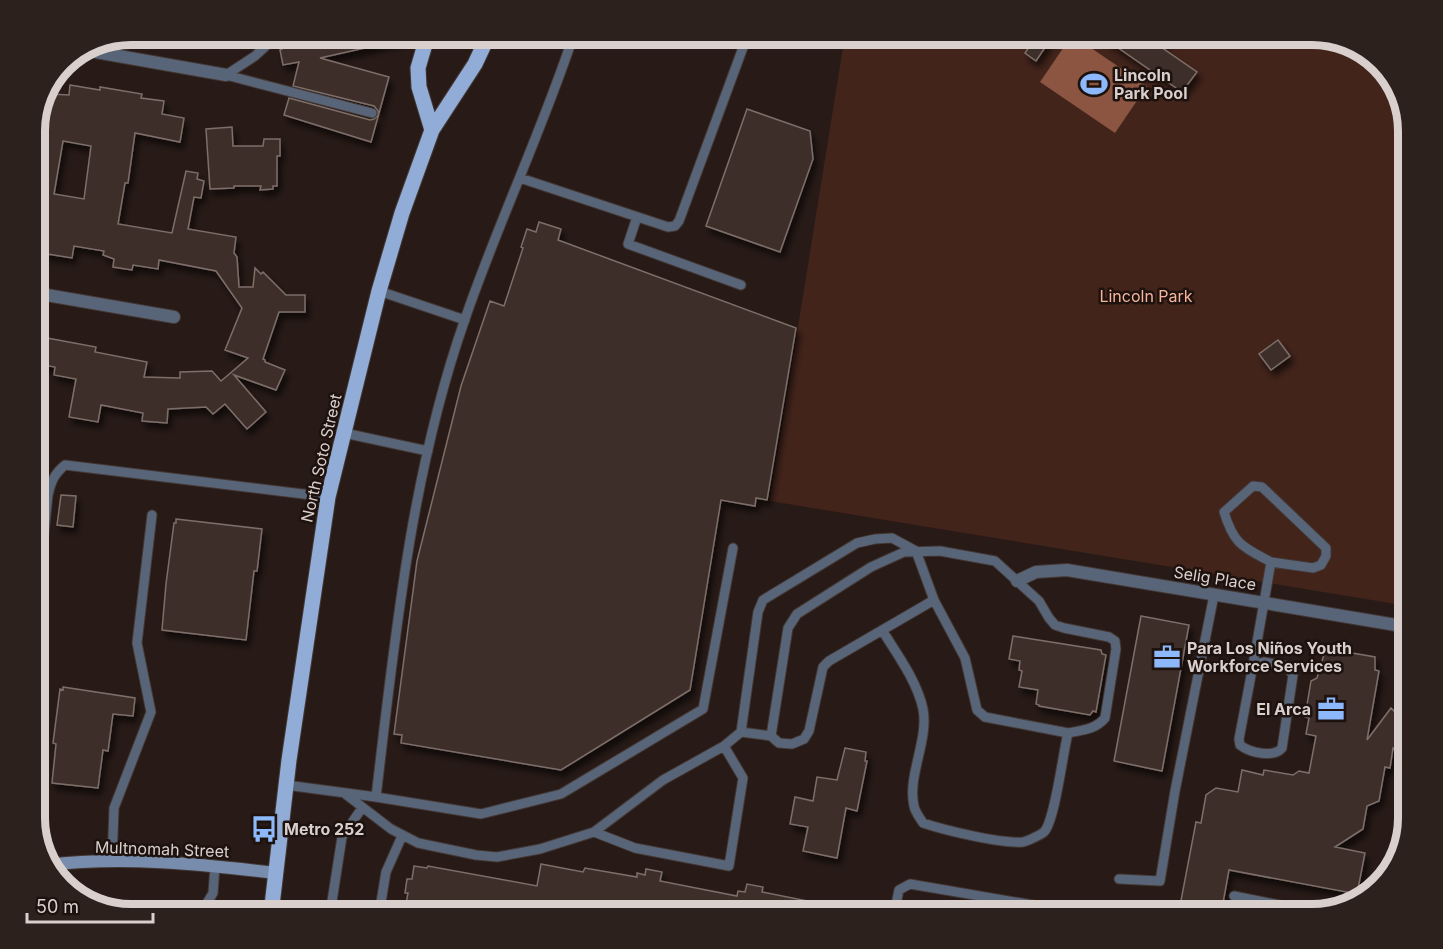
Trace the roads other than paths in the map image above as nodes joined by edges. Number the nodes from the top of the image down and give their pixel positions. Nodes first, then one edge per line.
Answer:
1 (267, 45) edge
2 (425, 45) edge
3 (484, 45) edge
4 (570, 45) edge
5 (744, 45) edge
6 (97, 52) edge
7 (226, 75) junction
8 (372, 113) dead end
9 (432, 130) junction
10 (520, 178) junction
11 (636, 217) junction
12 (741, 285) dead end
13 (379, 291) junction
14 (45, 295) edge
15 (174, 317) dead end
16 (465, 320) junction
17 (344, 432) junction
18 (428, 451) junction
19 (328, 497) junction
20 (152, 514) dead end
21 (45, 523) edge
22 (734, 548) dead end
23 (916, 551) junction
24 (1271, 562) junction
25 (1017, 581) junction
26 (1214, 595) junction
27 (934, 600) junction
28 (1263, 602) junction
29 (1398, 625) edge
30 (882, 630) junction
31 (1253, 665) junction
32 (741, 732) junction
33 (1068, 733) junction
34 (771, 736) junction
35 (724, 746) junction
36 (286, 785) junction
37 (344, 793) junction
38 (376, 797) junction
39 (362, 808) junction
40 (594, 832) junction
41 (402, 836) junction
42 (112, 862) junction
43 (59, 864) edge
44 (215, 866) junction
45 (276, 873) junction
46 (1119, 879) dead end
47 (1234, 896) dead end
48 (207, 904) edge
49 (273, 904) edge
50 (332, 904) edge
51 (381, 904) edge
52 (896, 904) edge
53 (1023, 904) edge
54 (1274, 904) edge

1 - 7 lane
2 - 9 main road
3 - 9 main road, North Soto Street
4 - 10 lane
5 - 11 lane
6 - 7 street
7 - 8 lane
9 - 13 main road, North Soto Street
10 - 11 lane
10 - 16 lane
11 - 12 lane
13 - 16 lane
13 - 17 main road, North Soto Street
14 - 15 street
16 - 18 lane
17 - 18 lane
17 - 19 main road, North Soto Street
18 - 38 lane
19 - 21 lane
19 - 36 main road, North Soto Street
20 - 42 lane
22 - 38 lane
23 - 25 lane
23 - 27 lane
23 - 32 lane
23 - 34 lane
24 - 24 lane
24 - 28 lane
25 - 26 street, Selig Place
25 - 33 lane
26 - 28 street, Selig Place
26 - 46 lane
27 - 30 lane
27 - 33 lane
28 - 29 street, Selig Place
28 - 31 lane
30 - 33 lane
30 - 34 lane
31 - 31 lane
32 - 34 lane
32 - 35 lane
35 - 40 lane
35 - 40 lane
36 - 37 lane
36 - 45 main road, North Soto Street
37 - 38 lane
37 - 39 lane
39 - 41 lane
39 - 50 lane
40 - 41 lane
41 - 51 lane
42 - 43 street, Multnomah Street
42 - 44 street, Multnomah Street
44 - 45 street, Multnomah Street
44 - 48 lane
45 - 49 main road, North Soto Street
47 - 54 lane
52 - 53 lane

